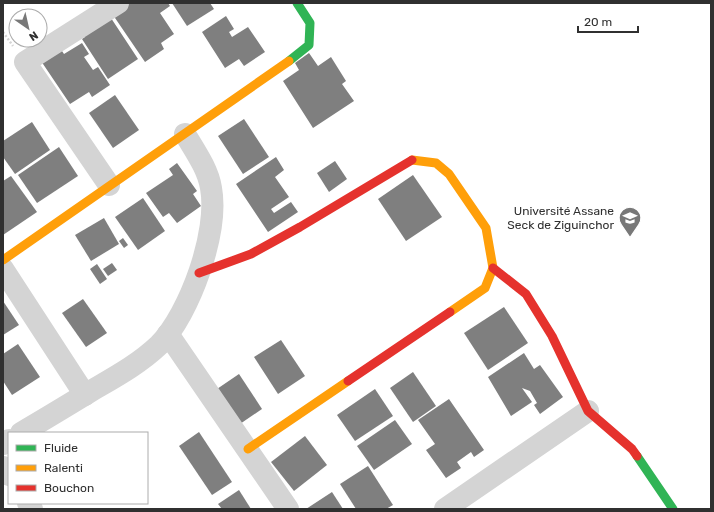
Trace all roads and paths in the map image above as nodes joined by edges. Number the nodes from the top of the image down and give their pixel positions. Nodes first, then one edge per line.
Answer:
1 (118, 3) edge
2 (297, 3) edge
3 (184, 134) junction
4 (109, 185) junction
5 (3, 260) edge
6 (493, 268) junction
7 (3, 269) edge
8 (200, 272) junction
9 (168, 334) junction
10 (85, 395) junction
11 (588, 411) junction
12 (23, 432) edge
13 (248, 449) junction
14 (288, 509) edge
15 (444, 509) edge
16 (673, 509) edge

1 - 4 street
2 - 3 street
3 - 4 street
3 - 8 street
4 - 5 street
6 - 8 street
6 - 11 street
6 - 13 street
7 - 10 street
8 - 9 street
9 - 10 street
9 - 13 street
10 - 12 street
11 - 15 street
11 - 16 street
13 - 14 street

